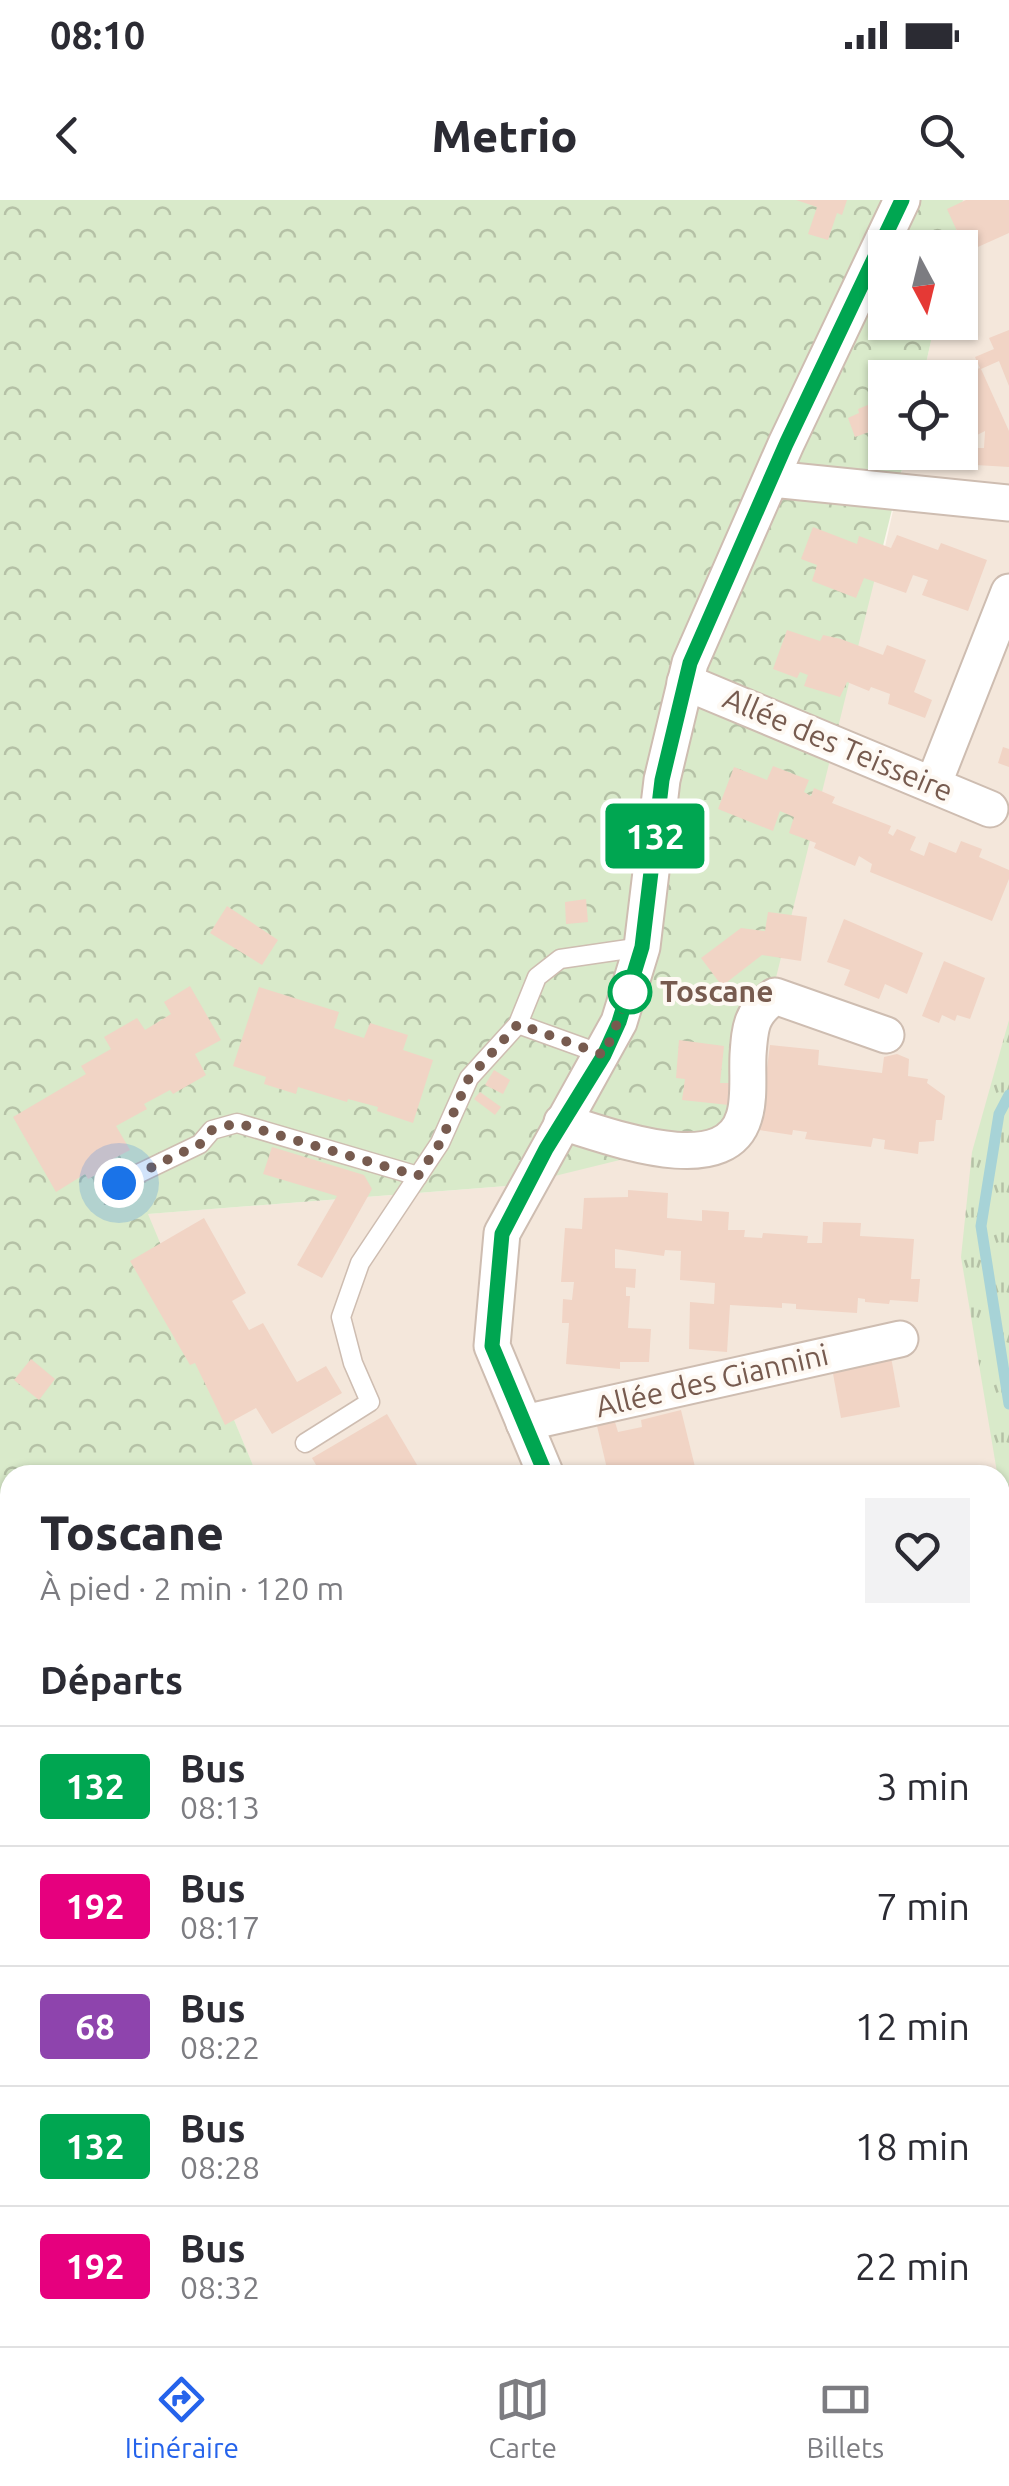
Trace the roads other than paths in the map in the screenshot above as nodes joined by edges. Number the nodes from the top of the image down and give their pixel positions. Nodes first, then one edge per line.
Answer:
1 (902, 200) edge
2 (772, 479) junction
3 (1009, 503) edge
4 (1009, 592) edge
5 (686, 682) junction
6 (933, 785) junction
7 (990, 809) dead end
8 (642, 947) junction
9 (518, 1024) junction
10 (886, 1035) dead end
11 (604, 1055) junction
12 (562, 1122) junction
13 (418, 1176) junction
14 (119, 1183) dead end
15 (900, 1339) dead end
16 (524, 1423) junction
17 (304, 1442) dead end
18 (542, 1465) edge

1 - 2 street
2 - 3 street
2 - 5 street
4 - 6 street
5 - 6 street, Allée des Teisseire
5 - 8 street
6 - 7 street, Allée des Teisseire
8 - 9 lane
8 - 11 street
9 - 11 lane
9 - 13 lane
10 - 12 street
11 - 12 street
12 - 16 street
13 - 14 lane
13 - 17 lane
15 - 16 street, Allée des Giannini
16 - 18 street

